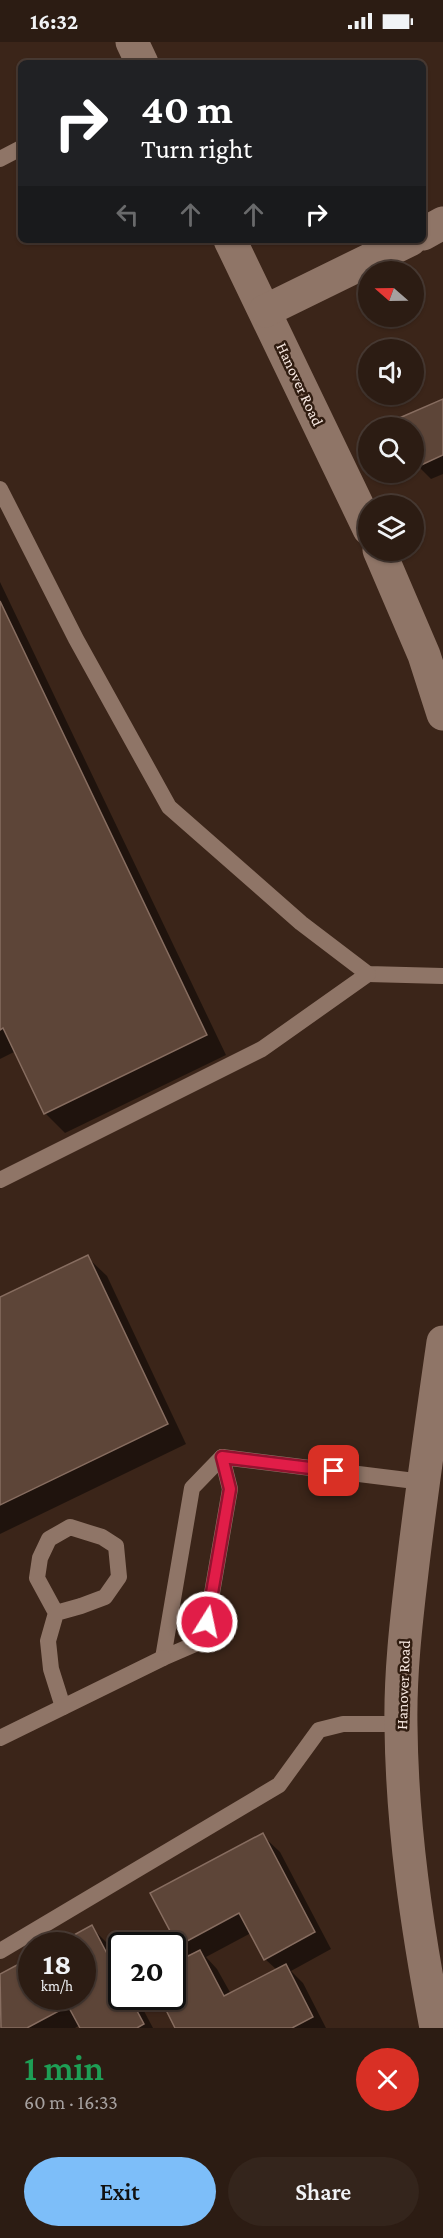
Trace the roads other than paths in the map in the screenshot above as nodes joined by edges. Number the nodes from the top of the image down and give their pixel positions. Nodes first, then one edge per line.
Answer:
1 (132, 42) edge
2 (141, 60) edge
3 (18, 150) edge
4 (0, 159) edge
5 (443, 224) edge
6 (426, 232) edge
7 (231, 243) edge
8 (404, 243) edge
9 (265, 311) junction
10 (0, 489) edge
11 (358, 506) edge
12 (384, 561) edge
13 (443, 714) edge
14 (368, 974) junction
15 (443, 975) edge
16 (0, 1180) edge
17 (443, 1342) edge
18 (222, 1457) junction
19 (423, 1482) junction
20 (56, 1613) junction
21 (163, 1658) junction
22 (63, 1707) junction
23 (400, 1724) junction
24 (0, 1738) edge
25 (0, 1952) edge
26 (435, 2028) edge

1 - 2 street
3 - 4 lane
5 - 6 street
7 - 9 street, Hanover Road
8 - 9 street
9 - 11 street, Hanover Road
10 - 14 lane
12 - 13 street
14 - 15 lane
14 - 16 lane
17 - 19 street, Hanover Road
18 - 19 lane
18 - 21 lane
18 - 21 lane
19 - 23 street, Hanover Road
20 - 20 lane
20 - 22 lane
21 - 22 lane
22 - 24 lane
23 - 25 lane
23 - 26 street, Hanover Road

